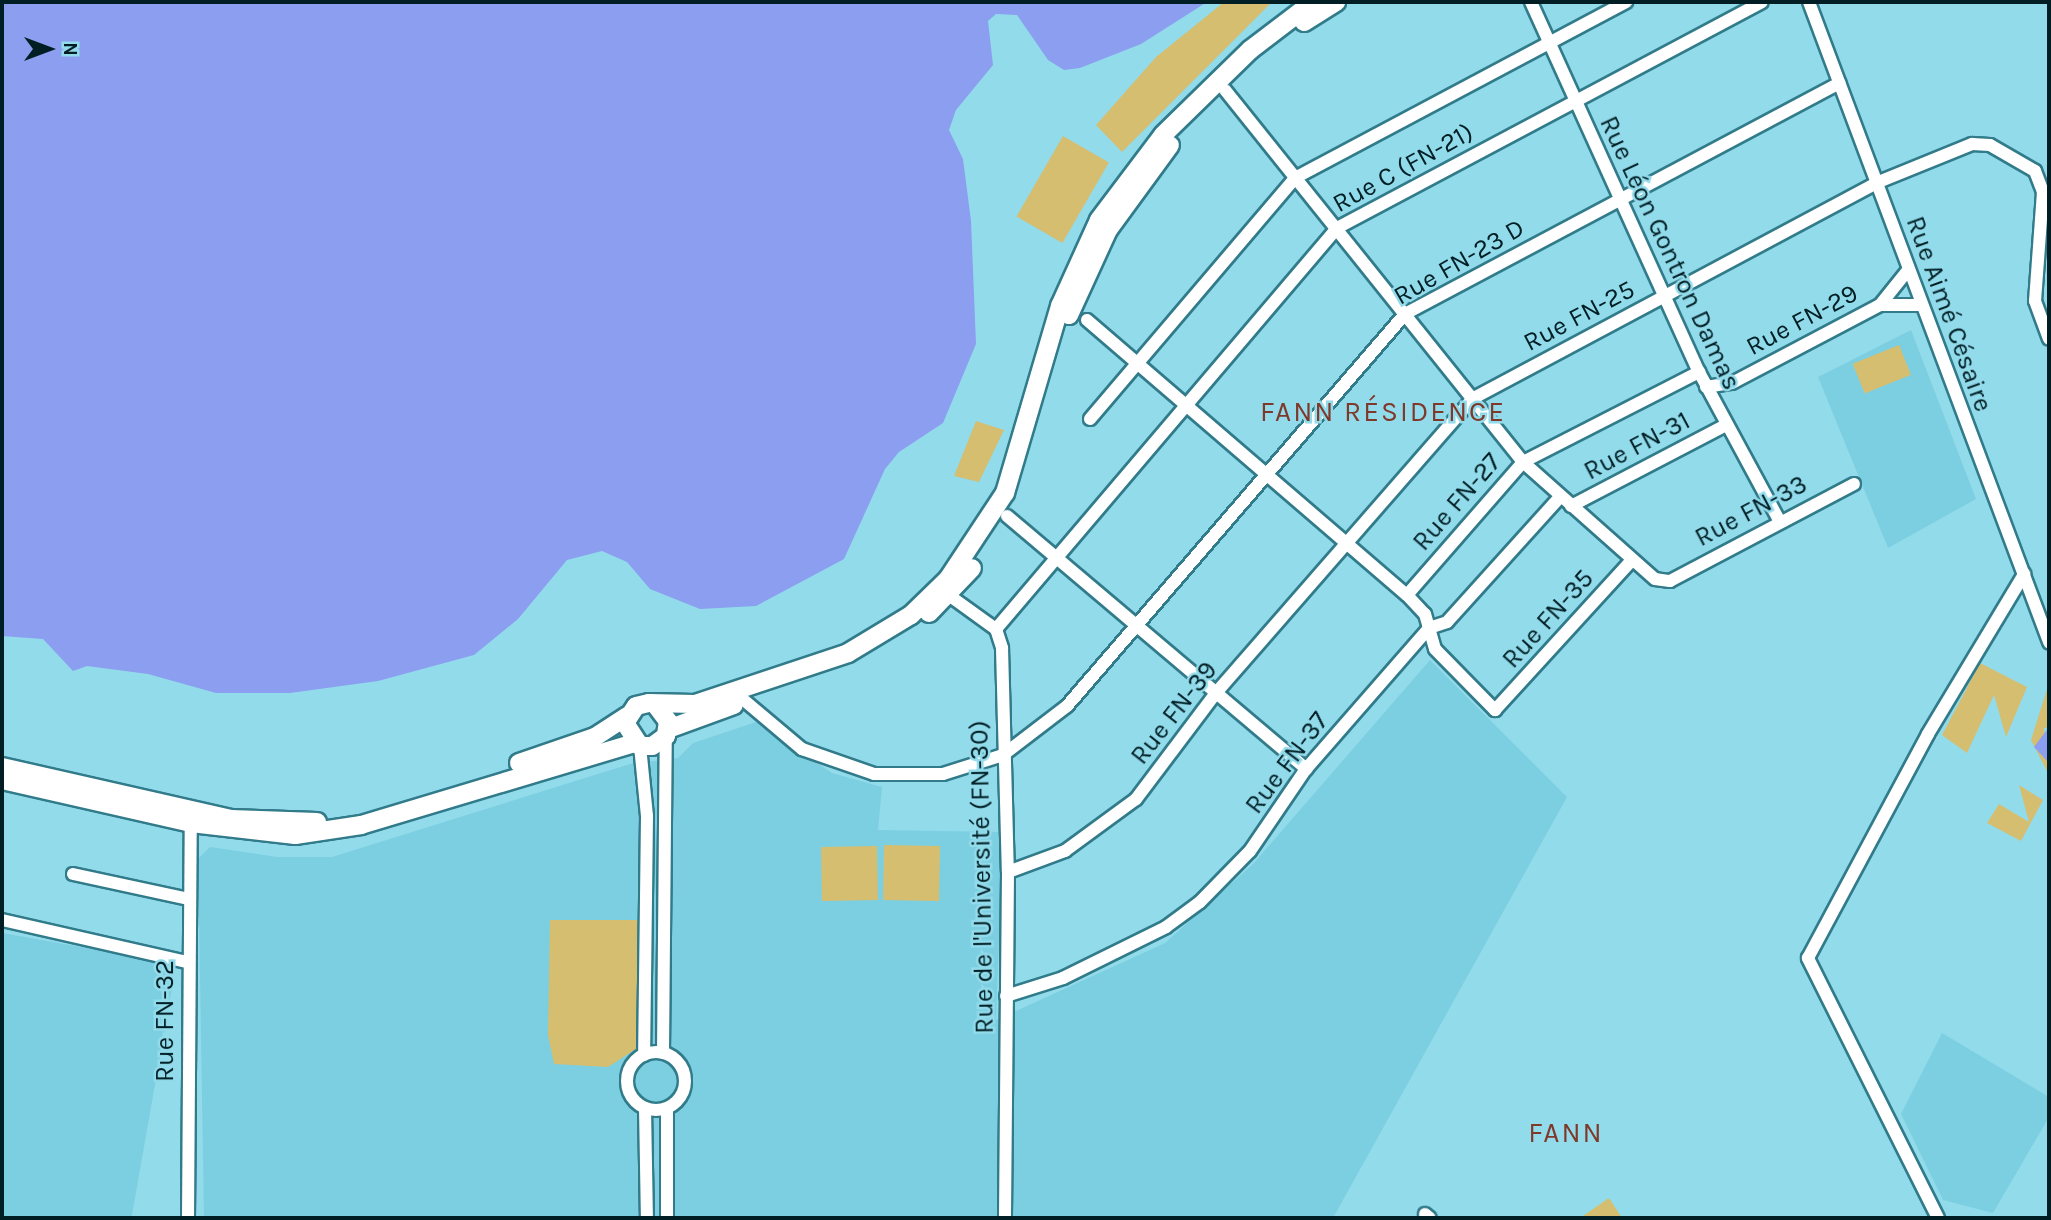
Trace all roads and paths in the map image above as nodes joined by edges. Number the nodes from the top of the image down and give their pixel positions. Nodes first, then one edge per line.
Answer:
1 (1313, 2) edge
2 (1336, 2) edge
3 (1531, 2) edge
4 (1626, 2) edge
5 (1762, 2) edge
6 (1809, 2) edge
7 (1549, 41) junction
8 (1839, 83) junction
9 (1225, 90) junction
10 (1576, 101) junction
11 (1295, 178) junction
12 (1876, 183) junction
13 (1622, 198) junction
14 (1337, 228) junction
15 (1908, 270) junction
16 (1667, 295) junction
17 (1880, 305) junction
18 (1919, 305) junction
19 (1405, 314) junction
20 (1087, 320) dead end
21 (2049, 340) edge
22 (1137, 363) junction
23 (1699, 372) junction
24 (1706, 387) junction
25 (1472, 399) junction
26 (1185, 404) junction
27 (1090, 419) dead end
28 (1724, 426) junction
29 (1523, 462) junction
30 (1266, 474) junction
31 (1854, 484) dead end
32 (1559, 498) junction
33 (1571, 506) junction
34 (1007, 516) junction
35 (1778, 518) junction
36 (1347, 544) junction
37 (1052, 556) junction
38 (1632, 560) junction
39 (2024, 574) junction
40 (1406, 595) junction
41 (950, 596) junction
42 (1136, 624) junction
43 (1429, 628) junction
44 (996, 629) junction
45 (2049, 642) edge
46 (1215, 694) junction
47 (745, 701) junction
48 (654, 704) junction
49 (627, 716) junction
50 (667, 733) junction
51 (637, 744) junction
52 (1003, 755) junction
53 (2, 767) edge
54 (1306, 769) junction
55 (2, 780) edge
56 (191, 823) junction
57 (1008, 872) junction
58 (73, 874) dead end
59 (189, 899) junction
60 (2, 920) edge
61 (187, 962) junction
62 (1006, 996) junction
63 (663, 1053) junction
64 (644, 1055) junction
65 (645, 1108) junction
66 (667, 1109) junction
67 (188, 1218) edge
68 (647, 1218) edge
69 (667, 1218) edge
70 (1005, 1218) edge
71 (1938, 1218) edge

1 - 48 highway
2 - 9 highway
3 - 7 street, Rue Léon Gontron Damas
4 - 7 street
5 - 10 street, Rue C (FN-21)
6 - 8 street, Rue Aimé Césaire
7 - 10 street, Rue Léon Gontron Damas
7 - 11 street
8 - 12 street, Rue Aimé Césaire
8 - 13 street, Rue FN-23 D
9 - 11 street
9 - 34 highway
10 - 13 street, Rue Léon Gontron Damas
10 - 14 street, Rue C (FN-21)
11 - 14 street
11 - 22 street
12 - 15 street, Rue Aimé Césaire
12 - 16 street, Rue FN-25
12 - 21 street, Rue FN-25
13 - 16 street, Rue Léon Gontron Damas
13 - 19 street, Rue FN-23 D
14 - 19 street
14 - 26 street, Rue C (FN-21)
15 - 17 street
15 - 18 street, Rue Aimé Césaire
16 - 23 street, Rue Léon Gontron Damas
16 - 25 street, Rue FN-25
17 - 18 street
17 - 24 street, Rue FN-29
18 - 39 street, Rue Aimé Césaire
19 - 25 street
19 - 30 street, Rue FN-23 D
20 - 22 street
22 - 26 street
22 - 27 street
23 - 24 street, Rue Léon Gontron Damas
23 - 29 street, Rue FN-27
24 - 28 street, Rue Léon Gontron Damas
25 - 29 street
25 - 36 street, Rue FN-25
26 - 30 street
26 - 37 street, Rue C (FN-21)
28 - 33 street, Rue FN-31
28 - 35 street, Rue Léon Gontron Damas
29 - 32 street
29 - 40 street, Rue FN-27
30 - 36 street
30 - 42 street, Rue FN-23 D
31 - 35 street, Rue FN-33
32 - 33 street
32 - 43 street, Rue FN-37
33 - 38 street
34 - 37 street
34 - 41 highway
35 - 38 street, Rue FN-33
36 - 40 street
36 - 46 street, Rue FN-39
37 - 42 street
37 - 44 street
38 - 43 street, Rue FN-35
39 - 45 street, Rue Aimé Césaire
39 - 71 street
40 - 43 street
41 - 44 street
41 - 47 highway
42 - 46 street
42 - 52 street, Rue FN-23 D
43 - 54 street, Rue FN-37
44 - 52 street, Rue de l'Université (FN-30)
46 - 54 street
46 - 57 street, Rue FN-39
47 - 50 highway
47 - 52 street, Rue FN-23 D
48 - 49 highway
48 - 50 highway
49 - 51 highway
49 - 53 highway
50 - 51 highway
50 - 63 street
51 - 56 highway
51 - 64 street
52 - 57 street, Rue de l'Université (FN-30)
54 - 62 street, Rue FN-37
55 - 56 highway
56 - 59 street, Rue FN-32
57 - 62 street, Rue de l'Université (FN-30)
58 - 59 street
59 - 61 street, Rue FN-32
60 - 61 street
61 - 67 street, Rue FN-32
62 - 70 street, Rue de l'Université (FN-30)
63 - 64 street
63 - 66 street
64 - 65 street
65 - 66 street
65 - 68 street
66 - 69 street

